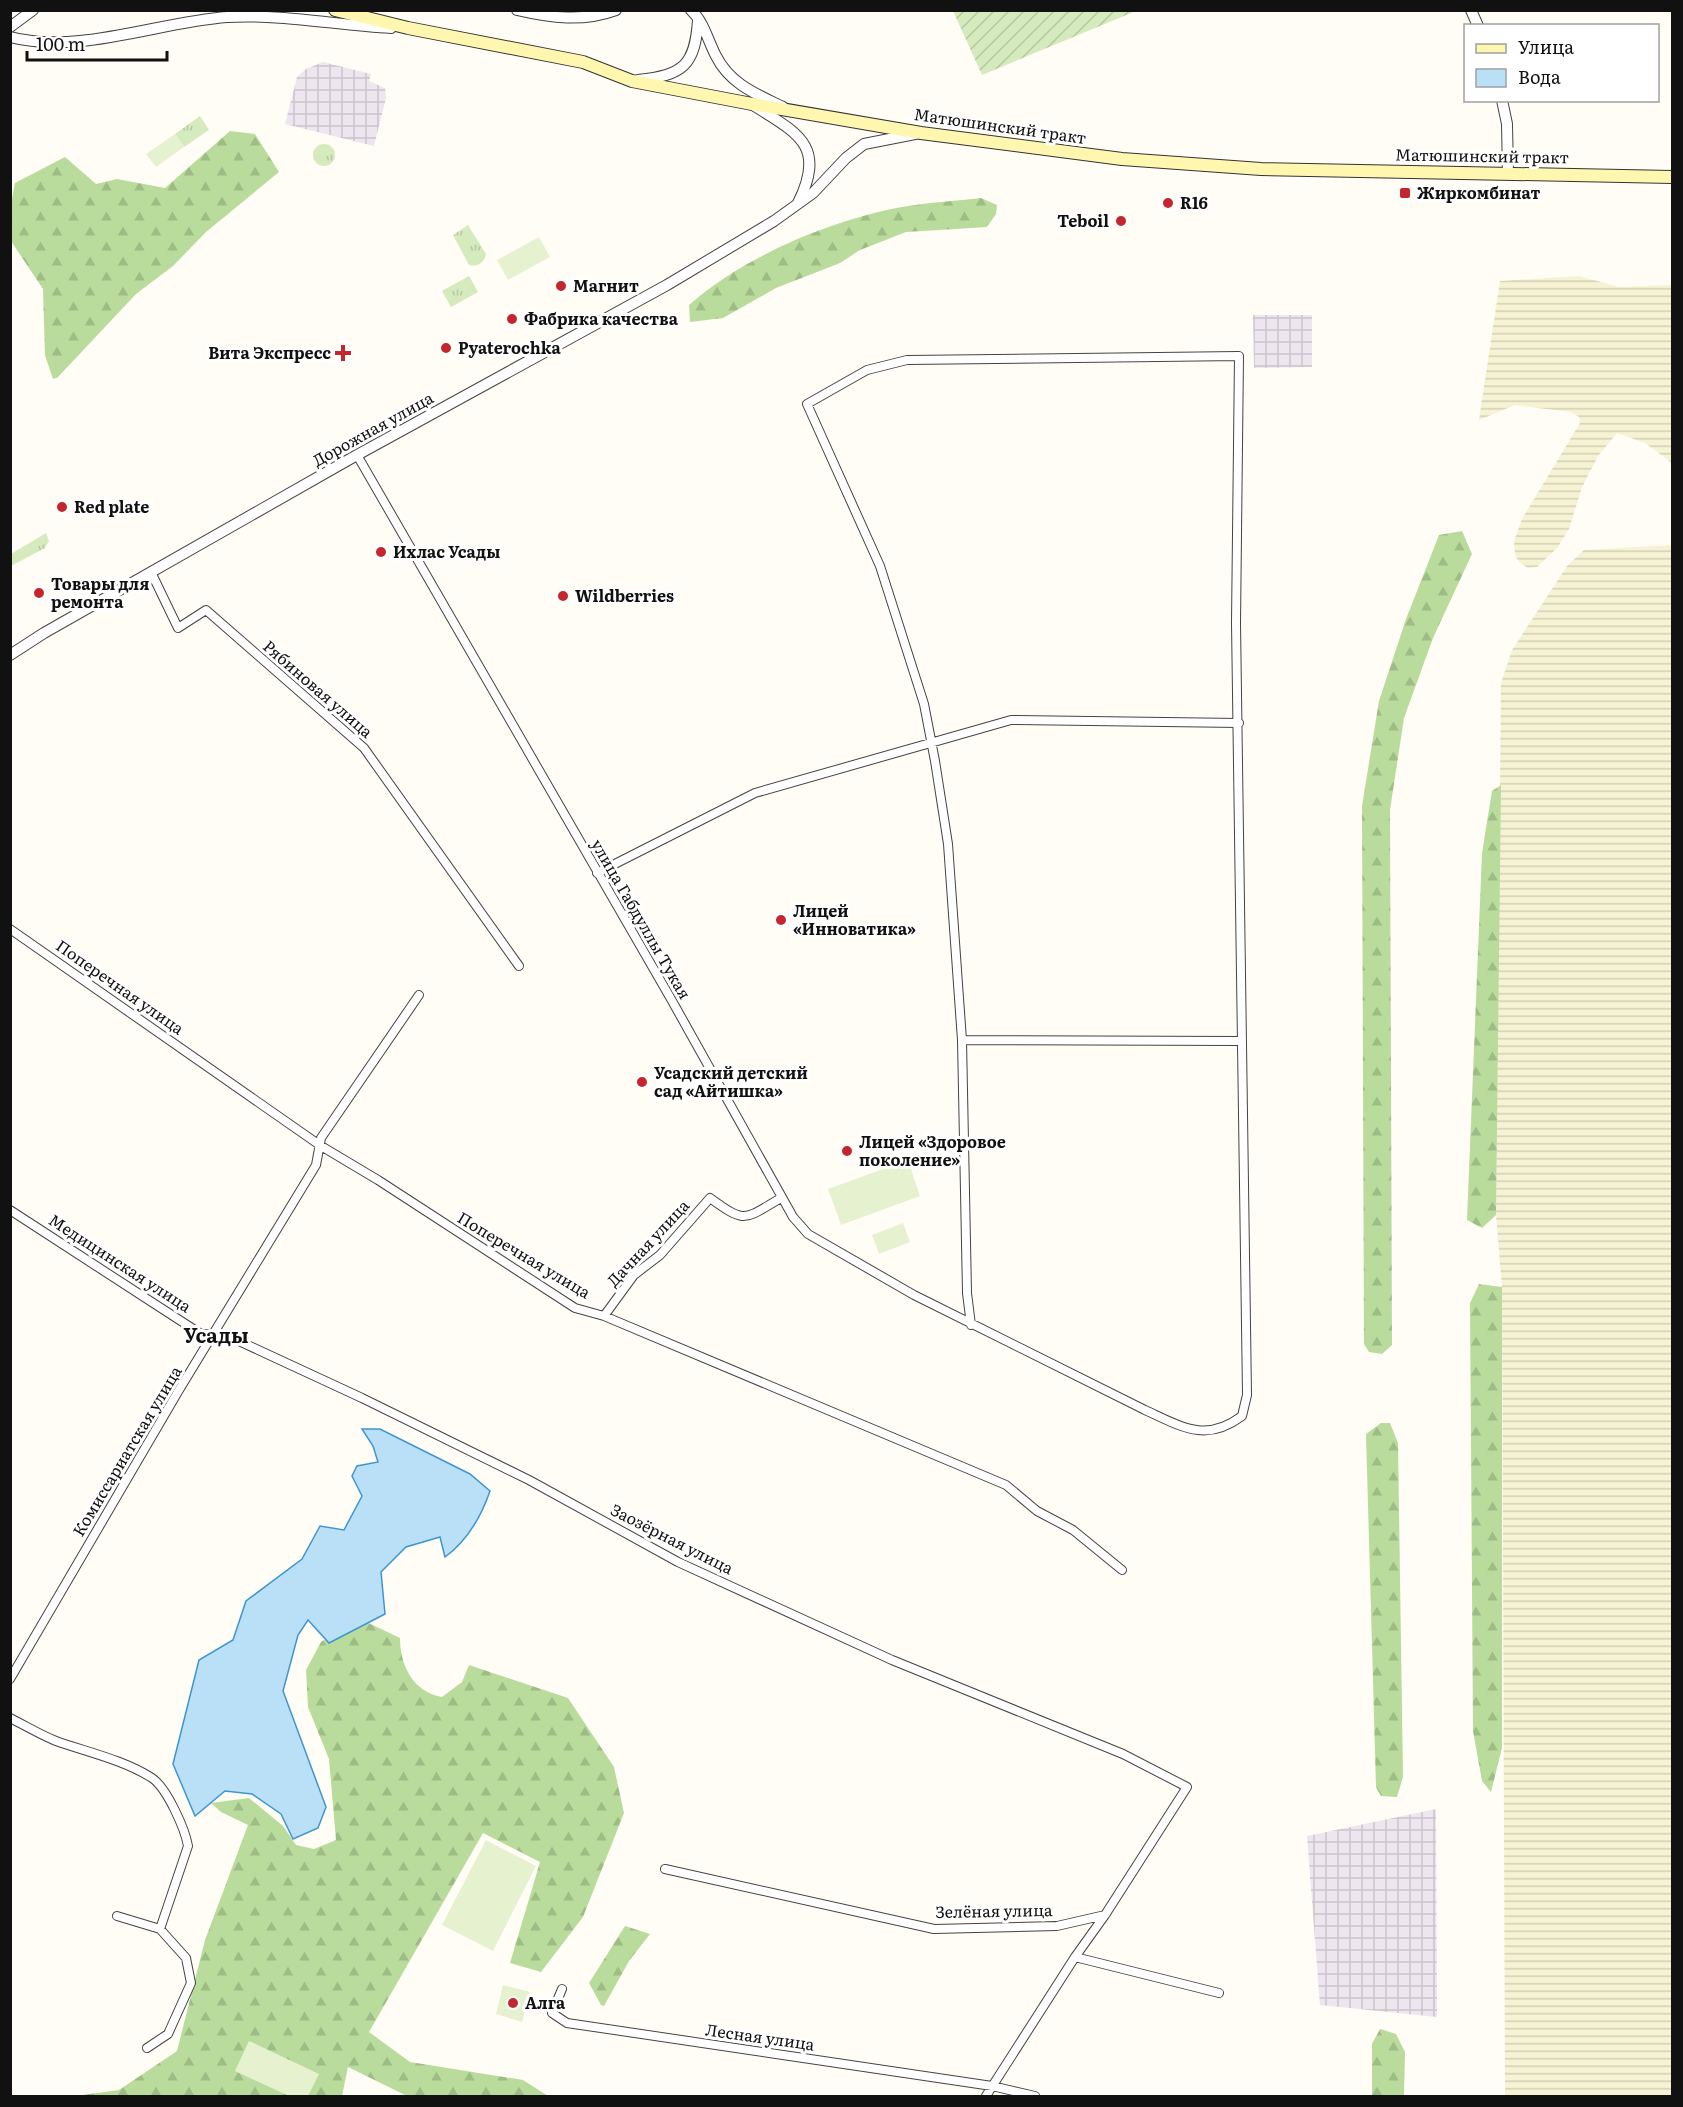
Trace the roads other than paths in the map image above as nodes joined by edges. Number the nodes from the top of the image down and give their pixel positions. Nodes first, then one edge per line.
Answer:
1 (33, 10) edge
2 (335, 10) edge
3 (517, 10) edge
4 (616, 10) edge
5 (1470, 10) edge
6 (695, 13) edge
7 (1477, 24) edge
8 (10, 27) edge
9 (408, 28) junction
10 (10, 37) edge
11 (633, 81) junction
12 (1502, 102) edge
13 (752, 104) junction
14 (791, 111) junction
15 (921, 134) junction
16 (1508, 174) junction
17 (1672, 177) edge
18 (798, 204) junction
19 (357, 455) junction
20 (152, 572) junction
21 (10, 655) edge
22 (1239, 723) junction
23 (931, 741) junction
24 (597, 873) junction
25 (10, 929) edge
26 (519, 966) dead end
27 (419, 995) dead end
28 (962, 1040) junction
29 (1240, 1041) junction
30 (321, 1146) junction
31 (781, 1198) junction
32 (10, 1210) edge
33 (604, 1316) junction
34 (971, 1325) junction
35 (215, 1334) junction
36 (1122, 1570) dead end
37 (10, 1679) edge
38 (10, 1718) edge
39 (665, 1869) dead end
40 (1105, 1915) junction
41 (117, 1916) dead end
42 (160, 1929) junction
43 (1075, 1957) junction
44 (562, 1989) dead end
45 (1219, 1993) dead end
46 (147, 2048) dead end
47 (992, 2086) junction
48 (986, 2097) edge
49 (1035, 2097) edge

1 - 8 street
2 - 9 main road, Матюшинский тракт
3 - 4 street
5 - 7 street
6 - 11 street
6 - 14 street
9 - 10 street
9 - 11 main road, Матюшинский тракт
11 - 13 main road, Матюшинский тракт
12 - 16 street
13 - 14 main road, Матюшинский тракт
13 - 18 street
14 - 15 main road, Матюшинский тракт
15 - 16 main road, Матюшинский тракт
15 - 18 street, Дорожная улица
16 - 17 main road, Матюшинский тракт
18 - 19 street, Дорожная улица
19 - 20 street, Дорожная улица
19 - 24 street, улица Габдуллы Тукая
20 - 21 street, Дорожная улица
20 - 26 street, Рябиновая улица
22 - 23 street
22 - 23 street, улица Габдуллы Тукая
22 - 29 street, улица Габдуллы Тукая
23 - 24 street
23 - 28 street
24 - 31 street, улица Габдуллы Тукая
25 - 30 street, Поперечная улица
27 - 30 street, Комиссариатская улица
28 - 29 street
28 - 34 street
29 - 34 street, улица Габдуллы Тукая
30 - 33 street, Поперечная улица
30 - 35 street, Комиссариатская улица
31 - 33 street, Дачная улица
31 - 34 street, улица Габдуллы Тукая
32 - 35 street, Медицинская улица
33 - 36 street, Поперечная улица
35 - 37 street, Комиссариатская улица
35 - 40 street, Заозёрная улица
38 - 42 street
39 - 40 street, Зелёная улица
40 - 43 street
41 - 42 street
42 - 46 street
43 - 45 street
43 - 47 street
44 - 47 street, Лесная улица
47 - 48 street
47 - 49 street

